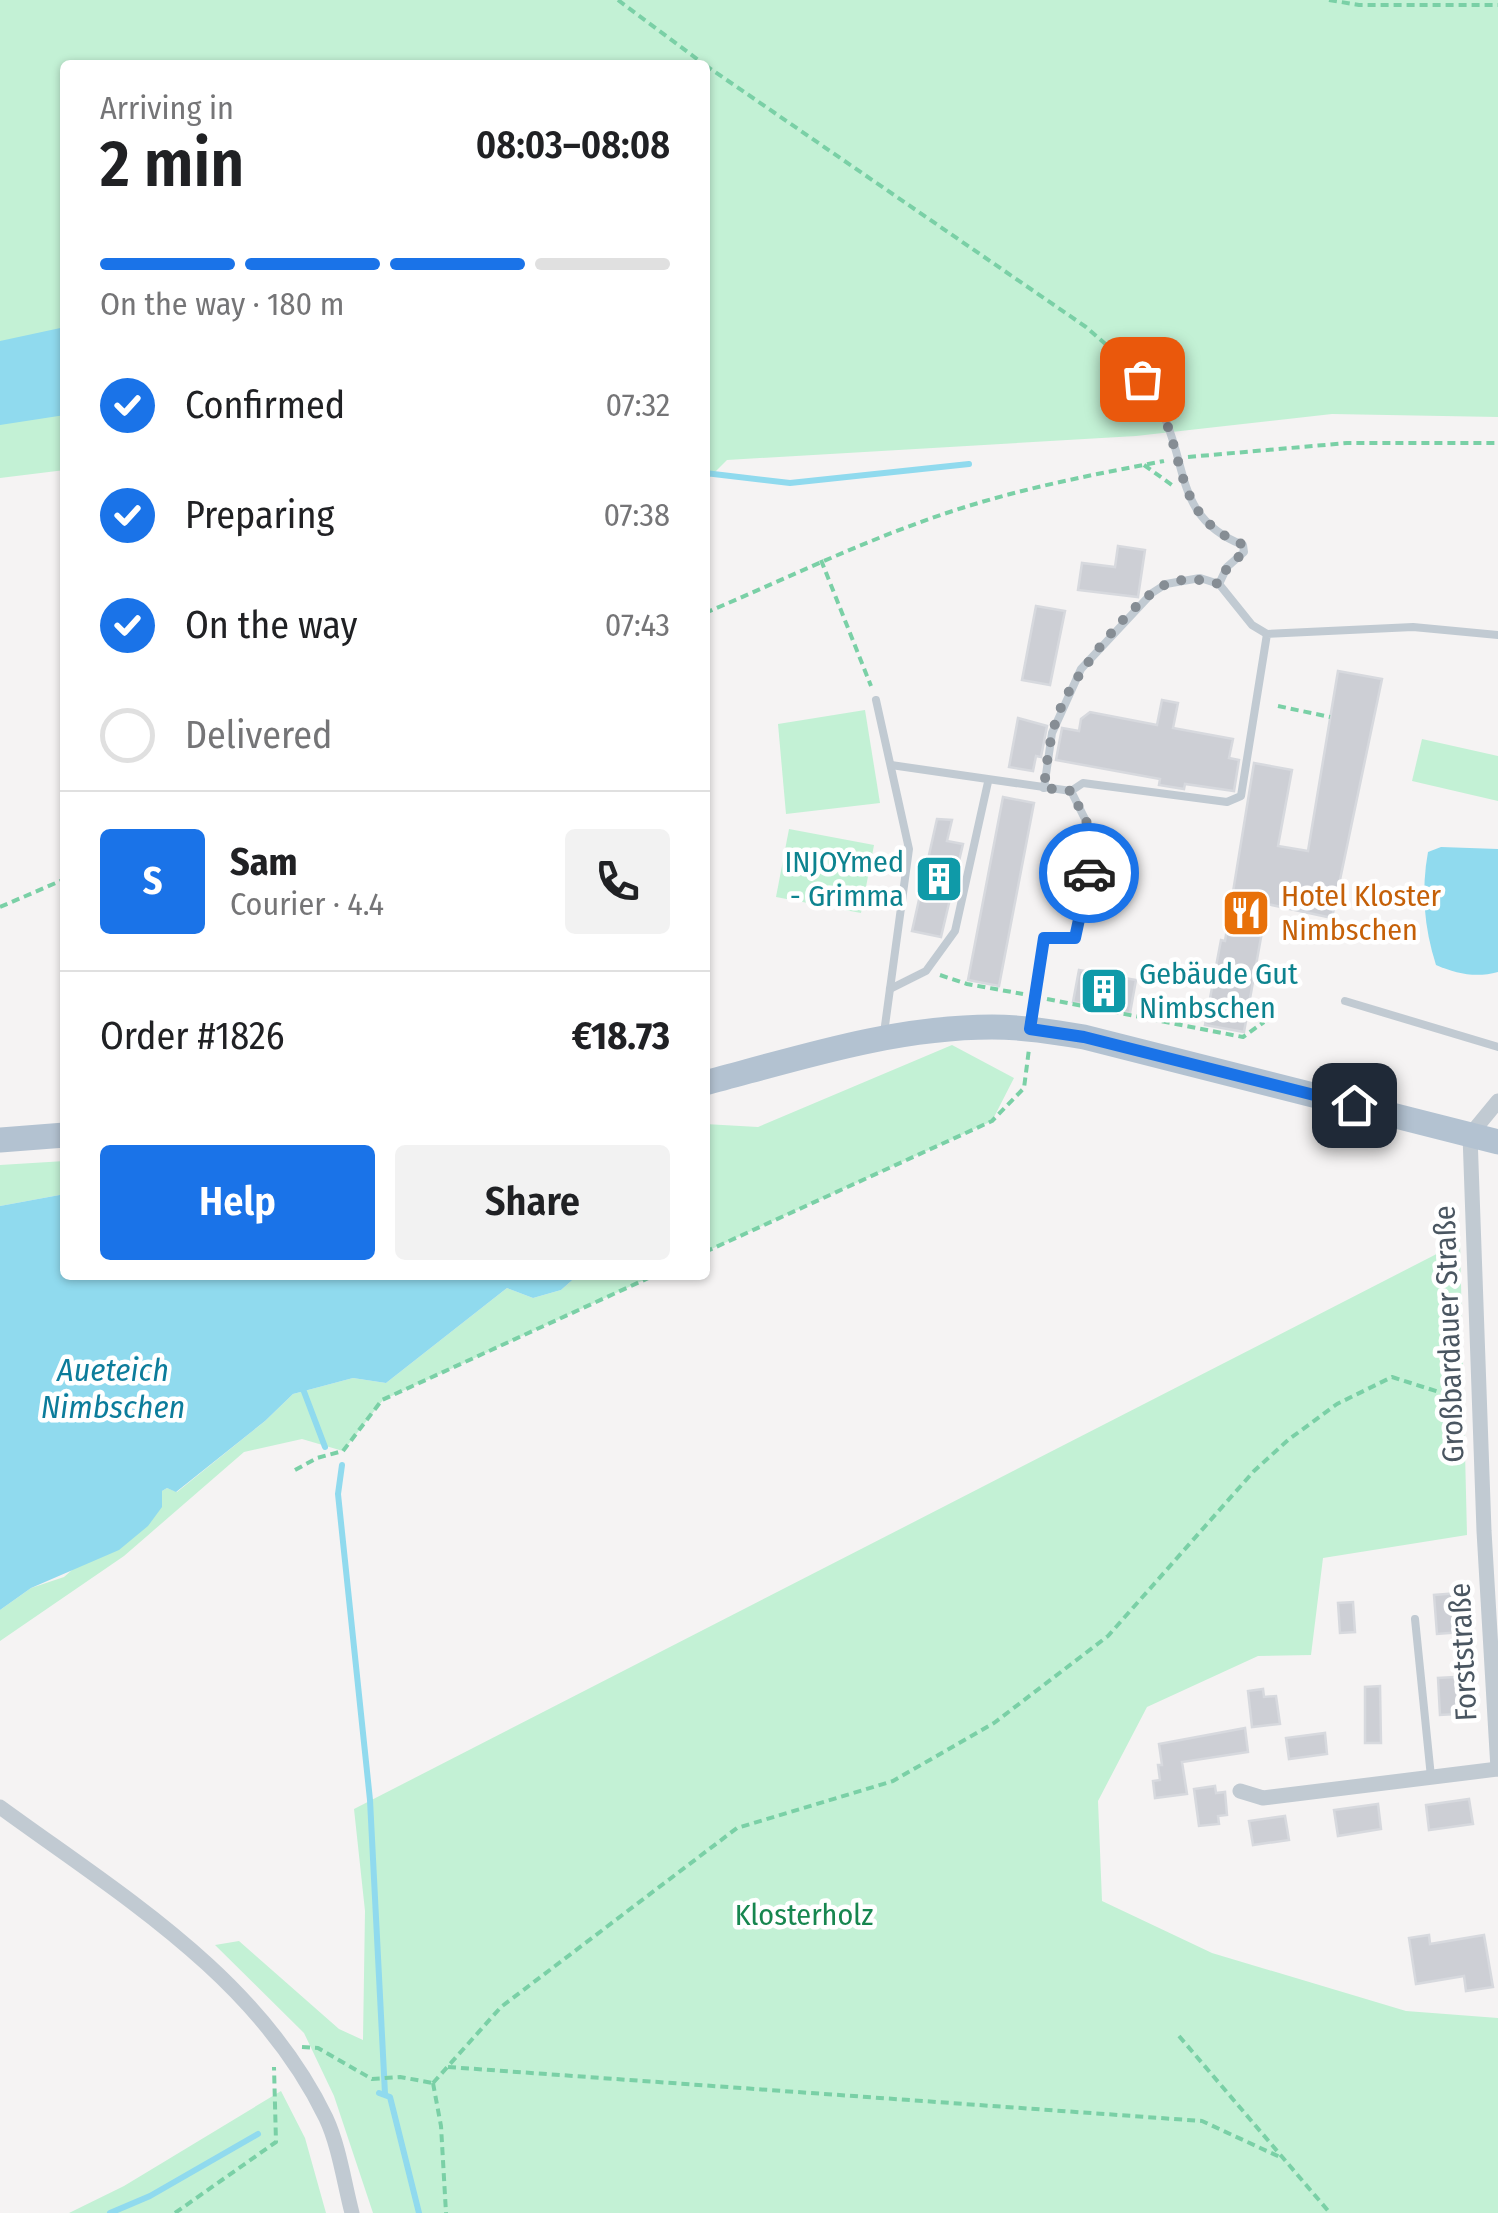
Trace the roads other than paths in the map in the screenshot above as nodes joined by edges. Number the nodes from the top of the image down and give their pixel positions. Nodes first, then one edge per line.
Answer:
1 (1117, 355) road end
2 (1219, 584) junction
3 (1267, 634) junction
4 (1498, 635) edge
5 (876, 700) road end
6 (891, 766) junction
7 (988, 782) junction
8 (1044, 788) junction
9 (1071, 791) junction
10 (890, 989) junction
11 (1345, 1001) dead end
12 (1030, 1029) junction
13 (884, 1038) junction
14 (1498, 1047) edge
15 (710, 1081) edge
16 (1498, 1101) edge
17 (1470, 1134) junction
18 (60, 1135) edge
19 (0, 1140) edge
20 (1498, 1142) edge
21 (1484, 1531) joint
22 (1415, 1619) dead end
23 (1498, 1769) edge
24 (1431, 1778) junction
25 (1240, 1791) dead end
26 (0, 1807) edge
27 (352, 2213) edge

1 - 2 lane
2 - 3 lane
2 - 8 lane
3 - 4 lane
3 - 9 lane
5 - 6 lane
6 - 7 lane
6 - 10 lane
7 - 8 lane
7 - 10 lane
8 - 9 lane
9 - 12 lane
10 - 13 lane
11 - 14 lane
12 - 13 main road
12 - 17 main road
13 - 15 main road
16 - 17 street
17 - 20 main road
17 - 21 street, Großbardauer Straße
18 - 19 main road
21 - 23 street, Forststraße
22 - 24 lane
23 - 24 street
24 - 25 street
26 - 27 street

